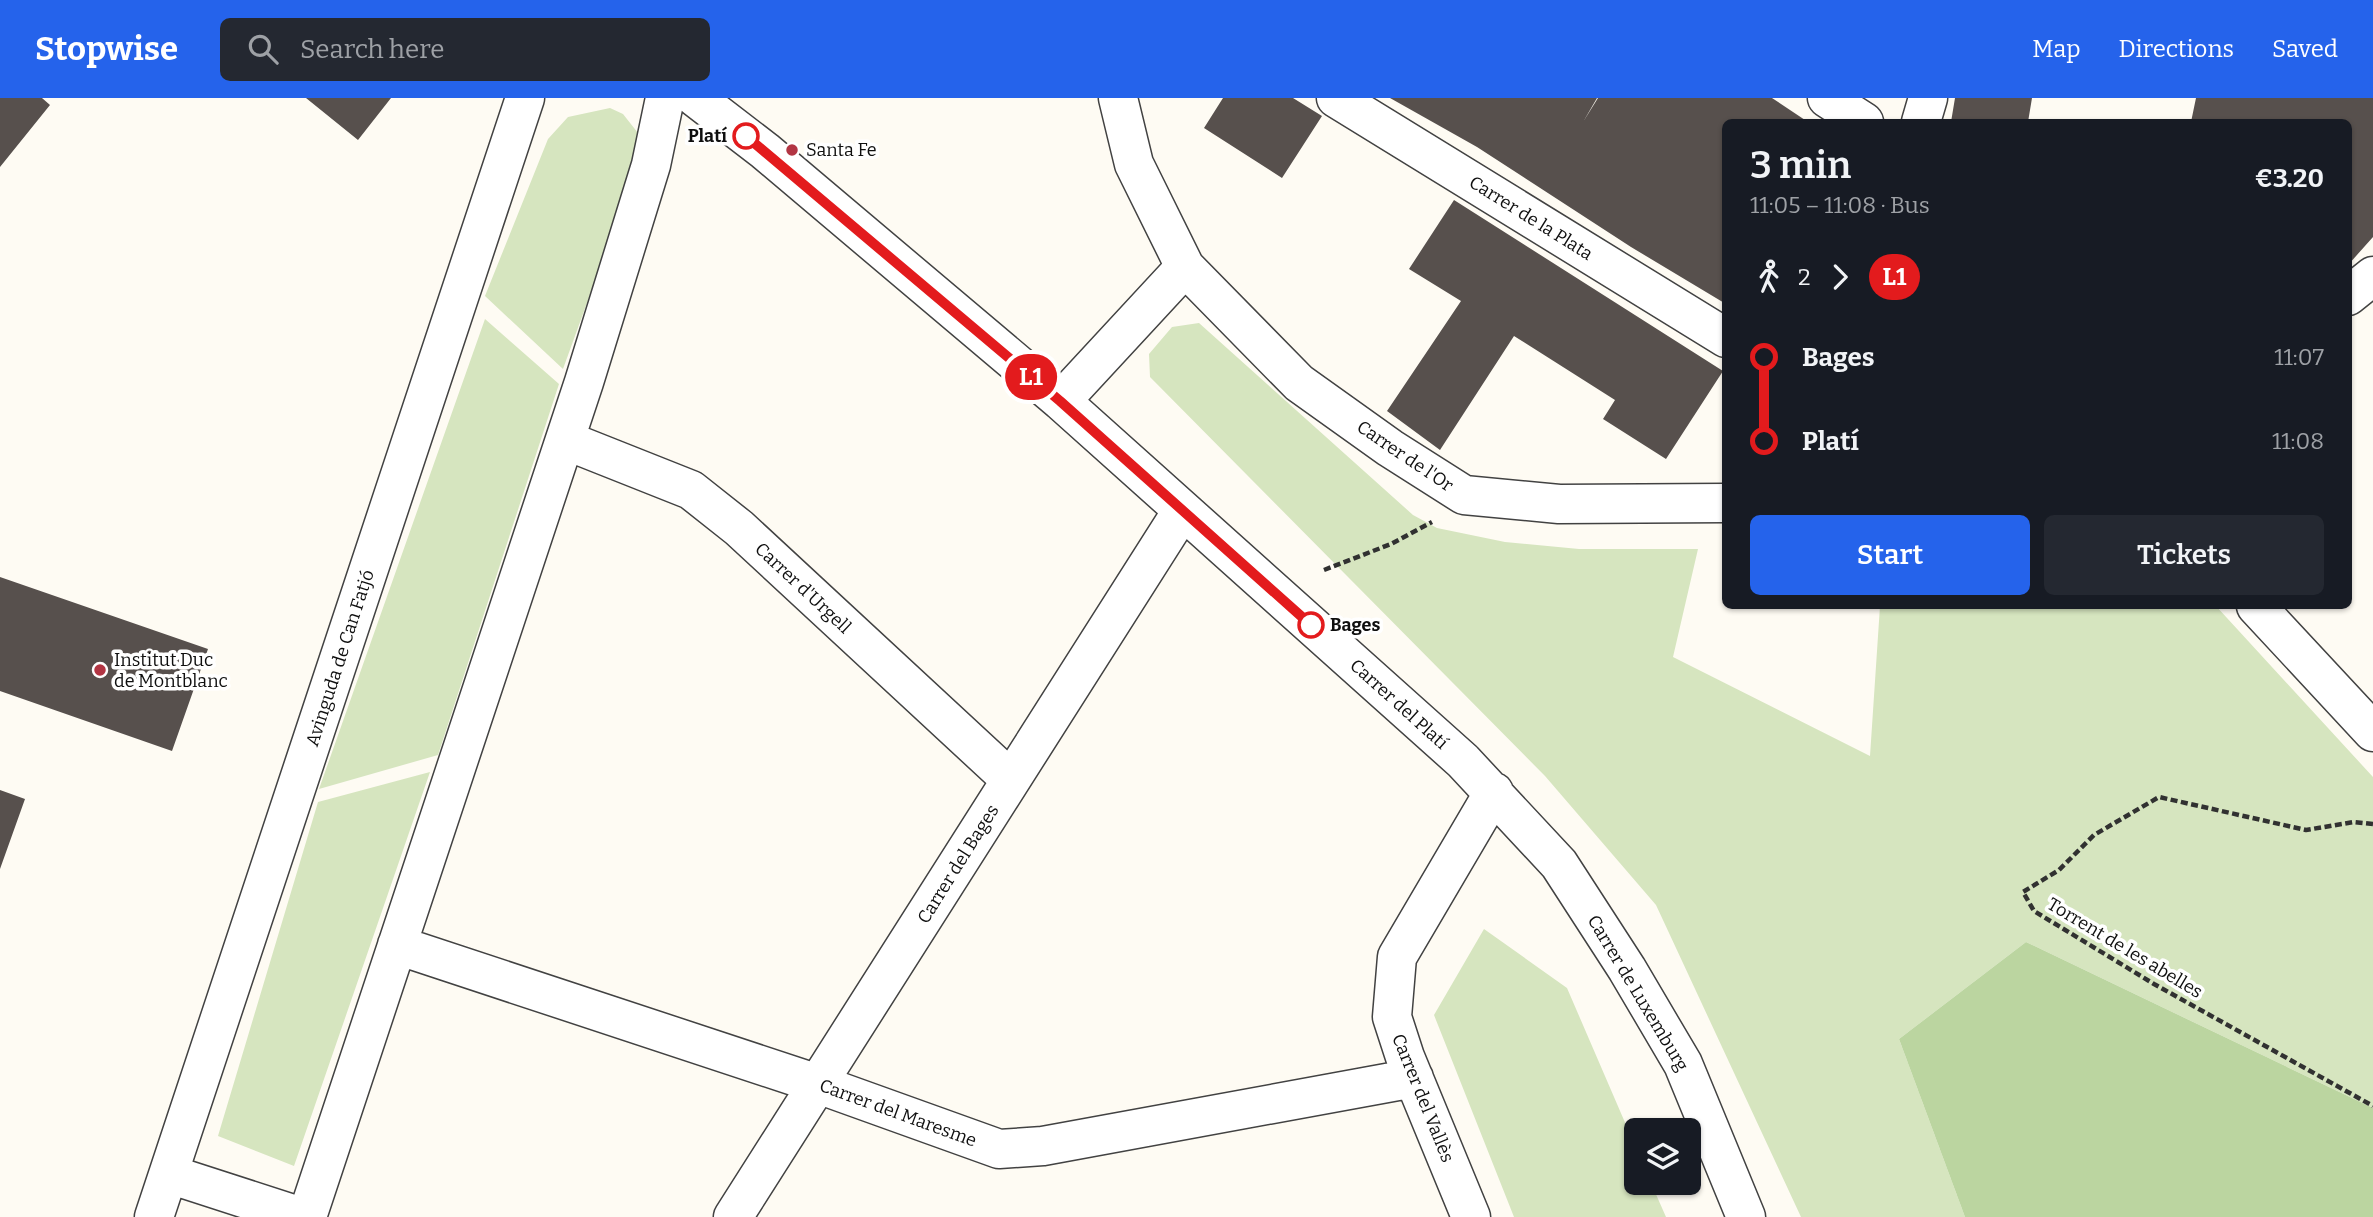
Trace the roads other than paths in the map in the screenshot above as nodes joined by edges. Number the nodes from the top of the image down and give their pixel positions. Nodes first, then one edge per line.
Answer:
1 (525, 98) edge
2 (665, 98) edge
3 (696, 98) edge
4 (1118, 98) edge
5 (1336, 98) edge
6 (1827, 98) edge
7 (1928, 98) edge
8 (1859, 119) edge
9 (1922, 119) edge
10 (1185, 267) junction
11 (2373, 276) edge
12 (2352, 293) edge
13 (1722, 336) edge
14 (1060, 401) junction
15 (565, 440) junction
16 (1722, 503) edge
17 (1182, 511) junction
18 (2259, 609) edge
19 (2373, 732) edge
20 (1011, 780) junction
21 (1494, 792) junction
22 (397, 946) junction
23 (1414, 1078) junction
24 (818, 1084) junction
25 (169, 1174) junction
26 (154, 1217) edge
27 (304, 1217) edge
28 (733, 1217) edge
29 (1471, 1217) edge
30 (1746, 1217) edge

1 - 25 street, Avinguda de Can Fatjó
2 - 15 street
3 - 14 street, Carrer del Platí
4 - 10 street, Carrer de l'Or
5 - 13 street, Carrer de la Plata
6 - 8 street
7 - 9 street
10 - 14 street
10 - 16 street, Carrer de l'Or
11 - 12 street
14 - 17 street, Carrer del Platí
15 - 20 street, Carrer d'Urgell
15 - 22 street
17 - 20 street, Carrer del Bages
17 - 21 street, Carrer del Platí
18 - 19 street
20 - 24 street, Carrer del Bages
21 - 23 street, Carrer del Vallès
21 - 30 street, Carrer de Luxemburg
22 - 24 street, Carrer del Maresme
22 - 27 street
23 - 24 street, Carrer del Maresme
23 - 29 street, Carrer del Vallès
24 - 28 street, Carrer del Bages
25 - 26 street, Avinguda de Can Fatjó
25 - 27 street

